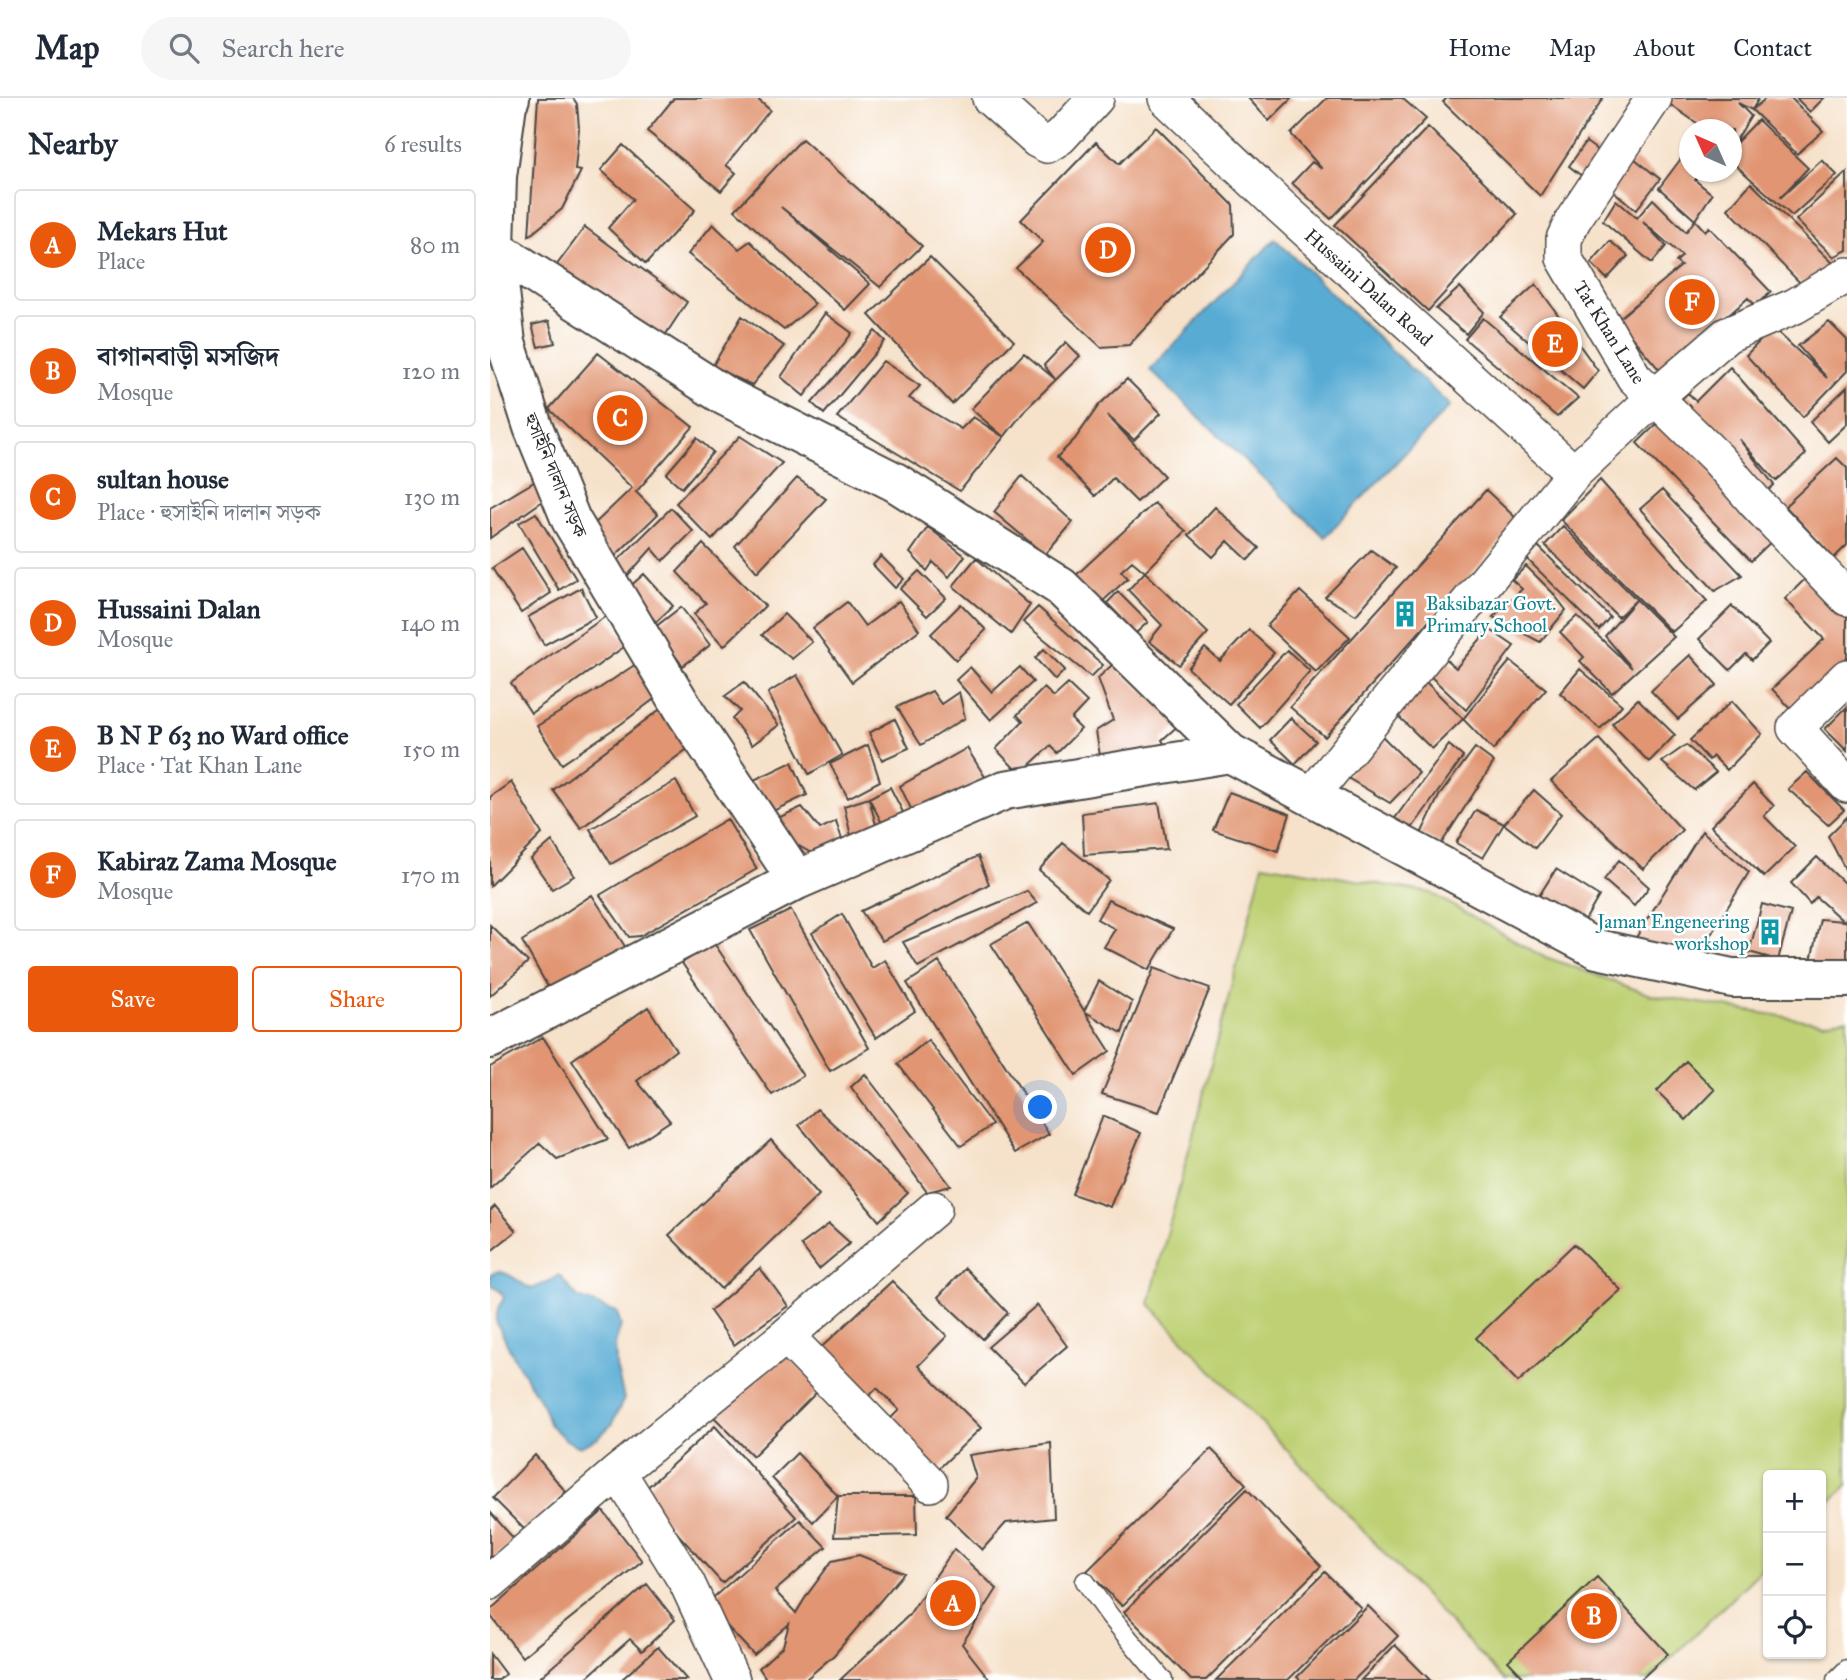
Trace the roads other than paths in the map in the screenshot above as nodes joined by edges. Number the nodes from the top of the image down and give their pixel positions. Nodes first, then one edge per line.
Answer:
1 (510, 98) edge
2 (990, 98) edge
3 (1096, 98) edge
4 (1166, 98) edge
5 (1654, 98) edge
6 (495, 248) junction
7 (1847, 275) edge
8 (1654, 398) junction
9 (1574, 473) junction
10 (1847, 598) edge
11 (1847, 677) edge
12 (1230, 753) junction
13 (1847, 785) edge
14 (1311, 796) junction
15 (797, 880) junction
16 (1847, 978) edge
17 (490, 1039) edge
18 (934, 1209) dead end
19 (786, 1336) junction
20 (618, 1472) junction
21 (930, 1484) dead end
22 (1085, 1581) dead end
23 (490, 1582) edge
24 (1847, 1668) edge
25 (732, 1680) edge
26 (1163, 1680) edge
27 (1836, 1680) edge

1 - 6 street, হুসাইনি দালান সড়ক
2 - 3 street
4 - 9 street, Hussaini Dalan Road
5 - 8 street, Tat Khan Lane
6 - 12 street
6 - 15 street, হুসাইনি দালান সড়ক
7 - 8 street
8 - 9 street
8 - 10 street, Tat Khan Lane
9 - 14 street
11 - 13 street
12 - 14 street
12 - 15 street
14 - 16 street
15 - 17 street
18 - 19 street
19 - 20 street
19 - 21 street
20 - 23 street
20 - 25 street
22 - 26 lane
24 - 27 lane

